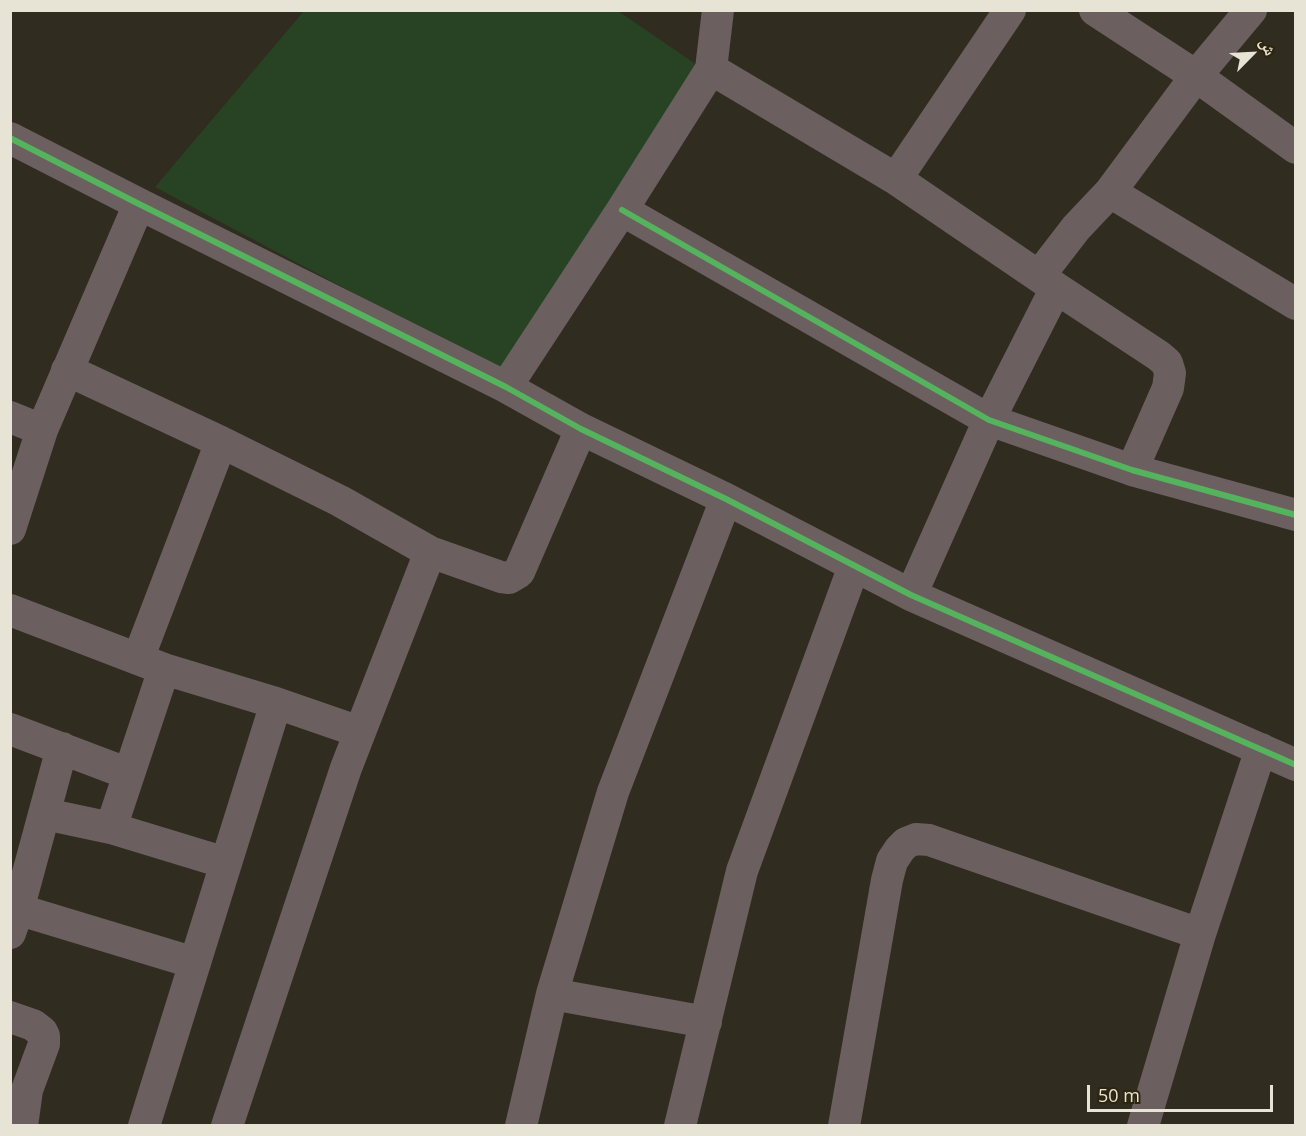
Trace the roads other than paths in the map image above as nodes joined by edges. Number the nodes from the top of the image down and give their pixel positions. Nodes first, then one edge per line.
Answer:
1 (718, 10) edge
2 (1010, 10) edge
3 (1095, 10) edge
4 (1251, 10) edge
5 (711, 69) junction
6 (1196, 76) junction
7 (10, 138) edge
8 (1296, 148) edge
9 (896, 179) junction
10 (1110, 192) junction
11 (139, 204) junction
12 (622, 210) junction
13 (1047, 282) junction
14 (1296, 304) edge
15 (67, 370) junction
16 (506, 387) junction
17 (10, 417) edge
18 (989, 420) junction
19 (581, 429) junction
20 (42, 430) junction
21 (221, 442) junction
22 (1132, 470) junction
23 (726, 499) junction
24 (1296, 515) edge
25 (10, 530) edge
26 (430, 552) junction
27 (854, 566) junction
28 (911, 595) junction
29 (10, 610) edge
30 (151, 664) junction
31 (276, 703) junction
32 (10, 729) edge
33 (360, 732) junction
34 (62, 748) junction
35 (1261, 749) junction
36 (1296, 765) edge
37 (129, 774) junction
38 (45, 814) junction
39 (111, 828) junction
40 (226, 864) junction
41 (13, 917) edge
42 (1200, 934) junction
43 (195, 963) junction
44 (552, 994) junction
45 (10, 1017) edge
46 (706, 1022) junction
47 (19, 1087) edge
48 (22, 1125) edge
49 (144, 1125) edge
50 (226, 1125) edge
51 (521, 1125) edge
52 (680, 1125) edge
53 (844, 1125) edge
54 (1143, 1125) edge

1 - 5 street
2 - 9 street
3 - 6 street
4 - 6 street
5 - 9 street
5 - 12 street
6 - 8 street
6 - 10 street
7 - 11 street
9 - 13 street
10 - 13 street
10 - 14 street
11 - 15 street
11 - 16 street
12 - 16 street
12 - 18 street
13 - 18 street
13 - 22 street
15 - 20 street
15 - 21 street
16 - 19 street
17 - 20 street
18 - 22 street
18 - 28 street
19 - 23 street
19 - 26 street
20 - 25 street
21 - 26 street
21 - 30 street
22 - 24 street
23 - 27 street
23 - 44 street
26 - 33 street
27 - 28 street
27 - 46 street
28 - 35 street
29 - 30 street
30 - 31 street
30 - 37 street
31 - 33 street
31 - 40 street
32 - 34 street
33 - 50 street
34 - 37 street
34 - 38 street
35 - 36 street
35 - 42 street
37 - 39 street
38 - 39 street
38 - 41 street
39 - 40 street
40 - 43 street
41 - 43 street
42 - 53 street
42 - 54 street
43 - 49 street
44 - 46 street
44 - 51 street
45 - 47 street
46 - 52 street
47 - 48 street

